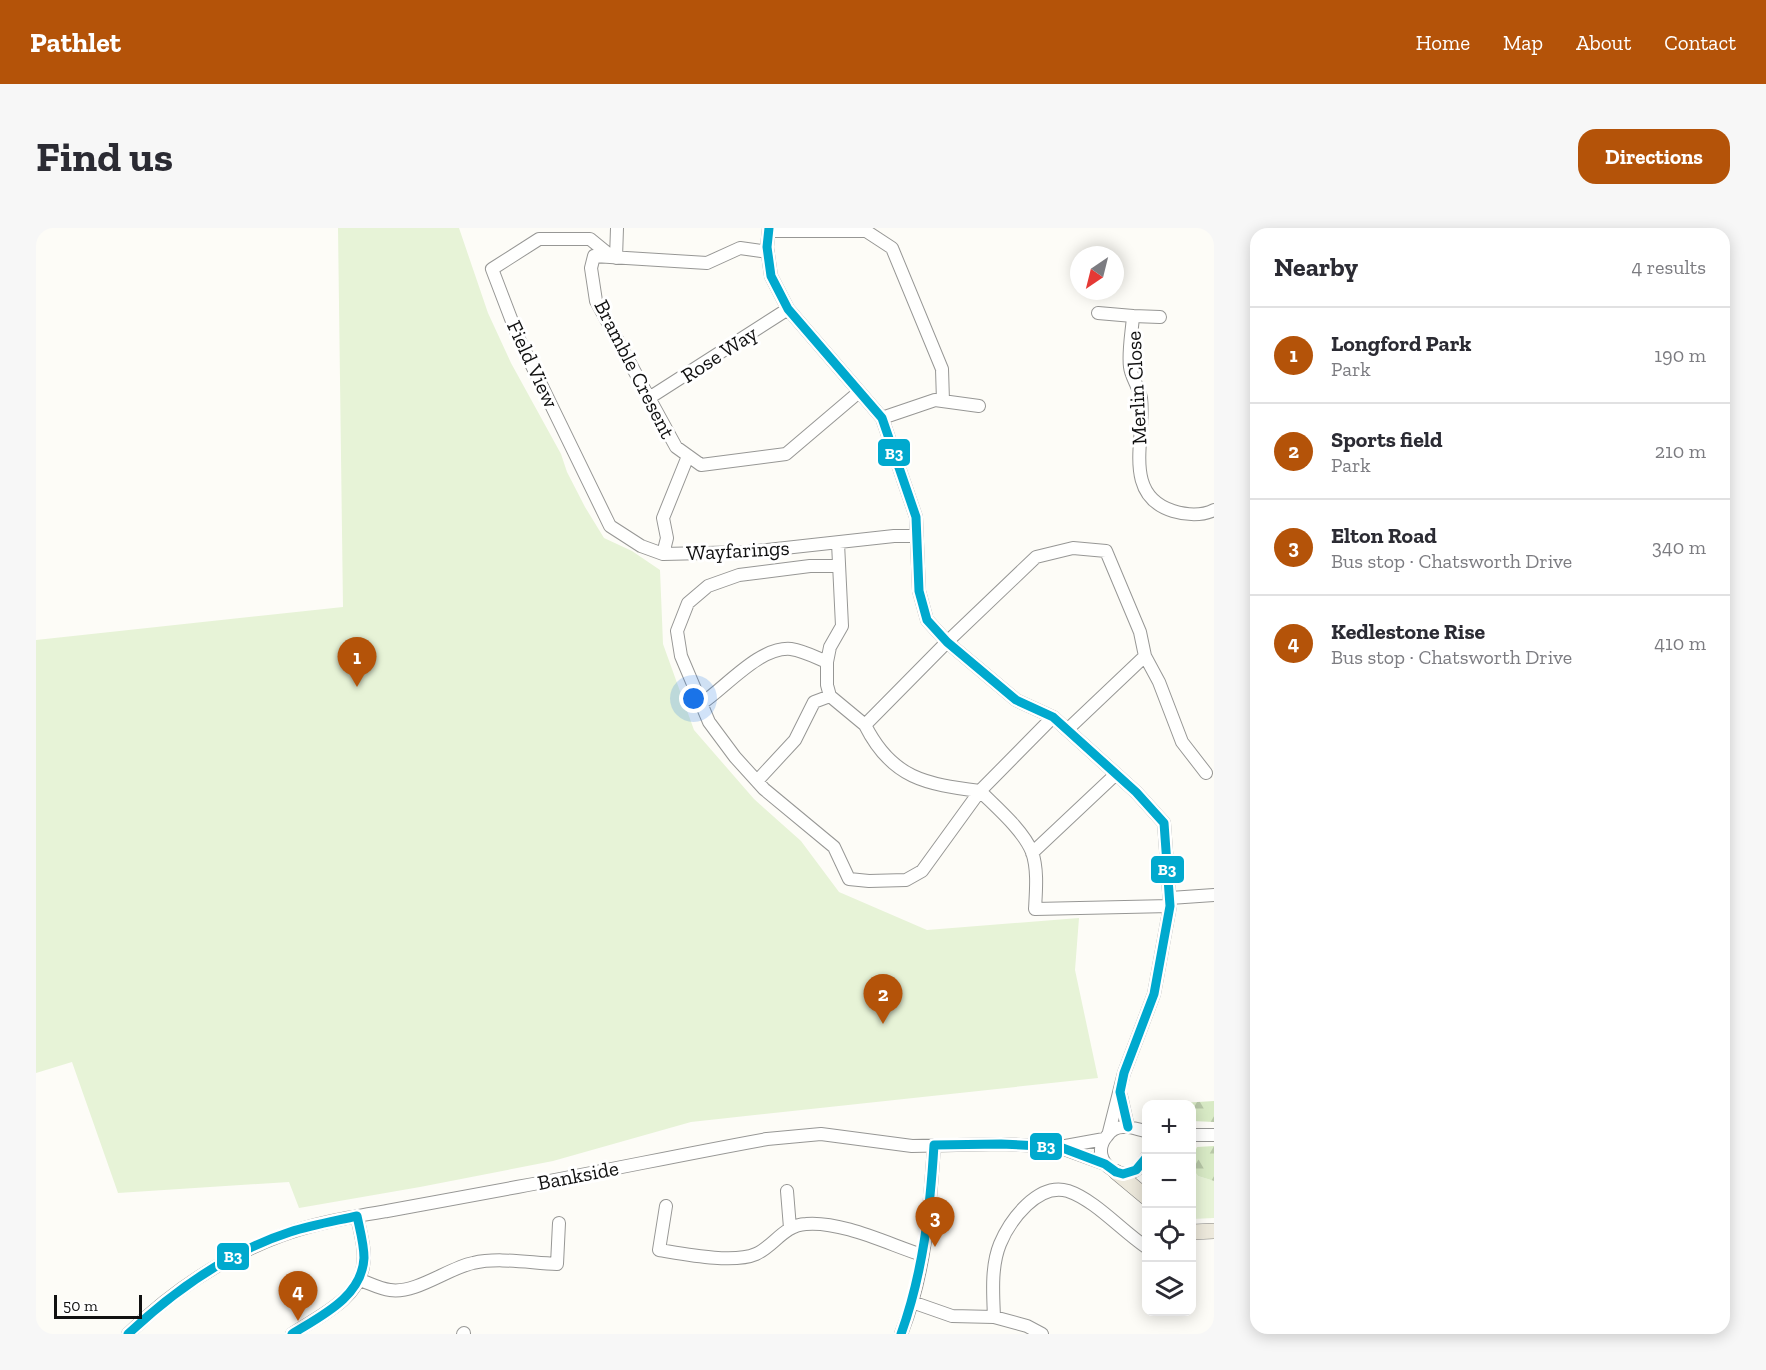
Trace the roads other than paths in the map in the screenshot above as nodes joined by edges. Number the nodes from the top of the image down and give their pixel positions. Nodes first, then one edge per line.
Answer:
1 (617, 228) edge
2 (769, 229) edge
3 (768, 252) junction
4 (614, 257) junction
5 (788, 309) junction
6 (1098, 313) dead end
7 (1132, 316) junction
8 (1160, 317) dead end
9 (859, 392) junction
10 (649, 398) junction
11 (943, 401) junction
12 (979, 406) dead end
13 (882, 418) junction
14 (688, 456) junction
15 (1214, 510) edge
16 (917, 536) junction
17 (838, 543) junction
18 (663, 554) junction
19 (839, 566) junction
20 (946, 642) junction
21 (1145, 657) junction
22 (827, 662) junction
23 (830, 696) junction
24 (702, 703) junction
25 (1053, 717) junction
26 (865, 725) junction
27 (1067, 729) junction
28 (1206, 773) dead end
29 (1116, 774) junction
30 (757, 781) junction
31 (980, 791) junction
32 (1032, 852) junction
33 (1214, 895) edge
34 (1170, 902) junction
35 (1120, 1092) junction
36 (1137, 1129) edge
37 (1196, 1135) edge
38 (1214, 1135) edge
39 (1106, 1136) junction
40 (934, 1145) junction
41 (1060, 1147) junction
42 (1142, 1166) edge
43 (1111, 1168) junction
44 (787, 1191) dead end
45 (1142, 1194) edge
46 (666, 1206) dead end
47 (357, 1216) junction
48 (560, 1223) dead end
49 (790, 1228) junction
50 (1214, 1231) edge
51 (1196, 1232) edge
52 (1142, 1244) edge
53 (922, 1255) junction
54 (360, 1280) junction
55 (912, 1302) junction
56 (994, 1317) junction
57 (128, 1334) edge
58 (291, 1334) edge
59 (901, 1334) edge
60 (1042, 1334) edge

1 - 4 street
2 - 3 street
2 - 11 street
3 - 4 street
3 - 5 street
4 - 10 street, Bramble Cresent
4 - 18 street, Field View
5 - 9 street
5 - 10 street, Rose Way
6 - 7 street, Merlin Close
7 - 8 street, Merlin Close
7 - 15 street, Merlin Close
9 - 13 street
9 - 14 street, Bramble Cresent
10 - 14 street, Bramble Cresent
11 - 12 street
11 - 13 street
13 - 16 street
14 - 18 street, Wayfarings
16 - 17 street, Wayfarings
16 - 20 street
17 - 18 street, Wayfarings
17 - 19 street
19 - 22 street
19 - 24 street
20 - 21 street
20 - 25 street
20 - 26 street
21 - 27 street
21 - 28 street
22 - 23 street
22 - 24 street
23 - 26 street
23 - 30 street
24 - 30 street
25 - 27 street
25 - 31 street
26 - 31 street
27 - 29 street
29 - 32 street
29 - 34 street
30 - 31 street
31 - 32 street
32 - 34 street
33 - 34 street
34 - 35 street
35 - 36 street
35 - 39 street
36 - 39 street, Bankside
37 - 38 street
39 - 41 street, Bankside
39 - 43 street
40 - 41 street, Bankside
40 - 47 street, Bankside
40 - 53 street
41 - 43 street, Bankside
42 - 43 street
43 - 45 main road
44 - 49 street
46 - 49 street
47 - 54 street
47 - 57 street, Bankside
48 - 54 street
49 - 53 street
50 - 51 main road
52 - 56 street
53 - 55 street
54 - 58 street
55 - 56 street
55 - 59 street
56 - 60 street

